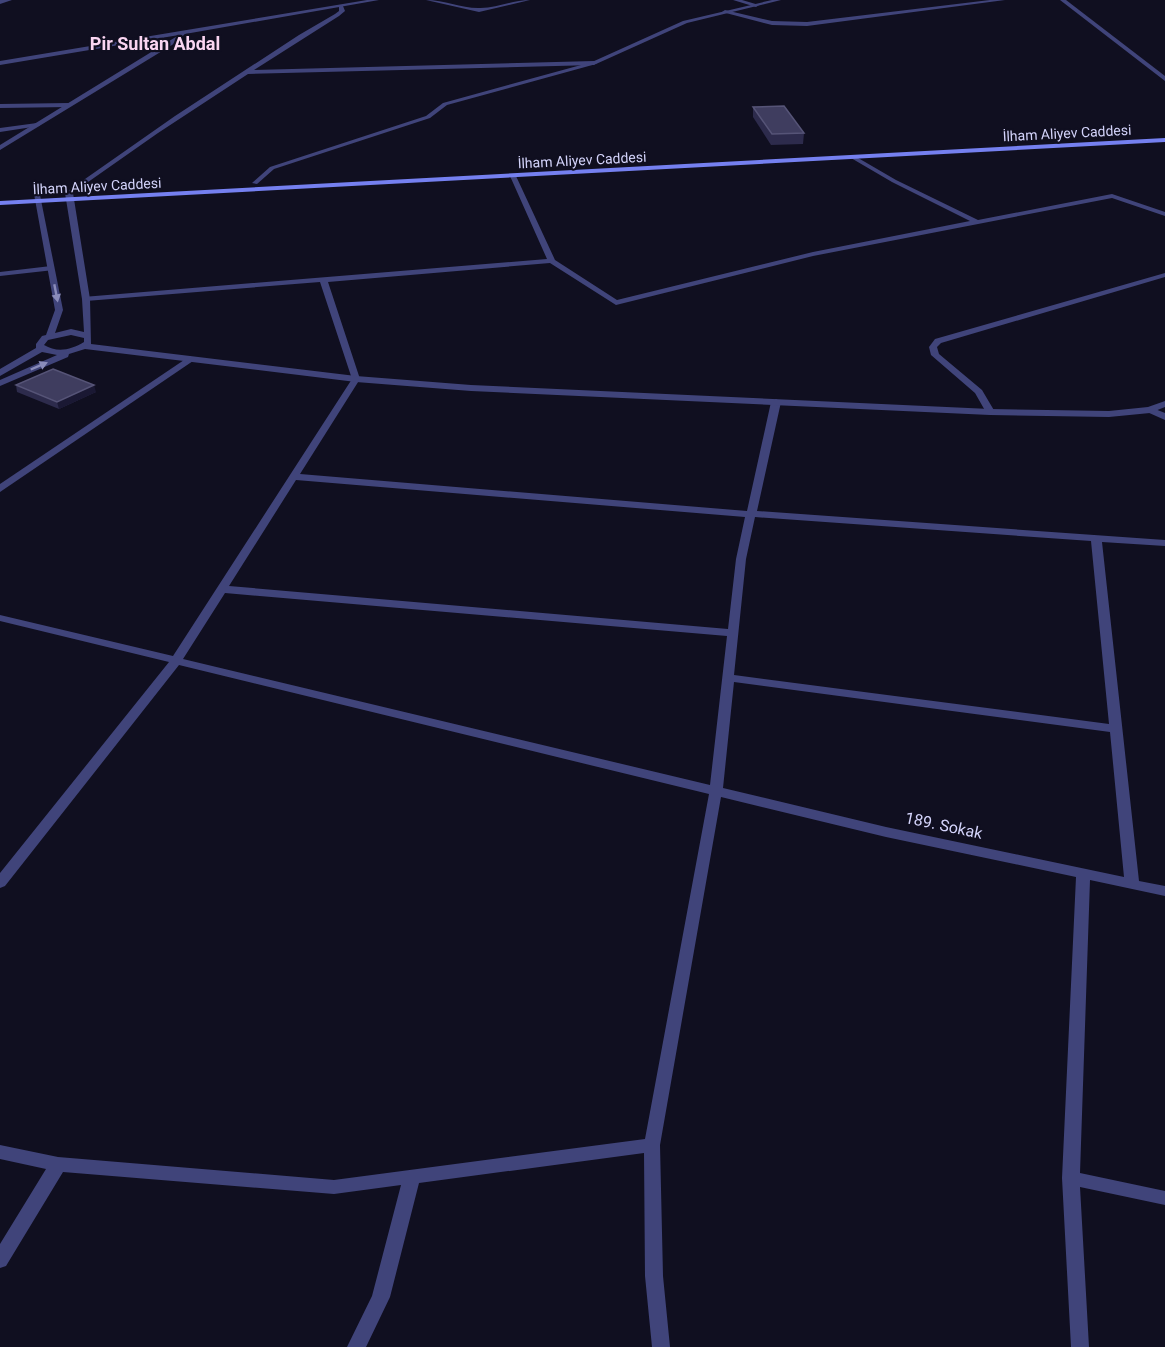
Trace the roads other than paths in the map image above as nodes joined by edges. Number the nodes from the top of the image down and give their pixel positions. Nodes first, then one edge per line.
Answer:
1 (9, 0) edge
2 (376, 0) edge
3 (429, 0) edge
4 (527, 0) edge
5 (736, 0) edge
6 (778, 0) edge
7 (1002, 0) edge
8 (1063, 0) edge
9 (0, 2) edge
10 (756, 5) junction
11 (341, 7) junction
12 (725, 12) junction
13 (184, 33) junction
14 (0, 63) edge
15 (594, 63) junction
16 (247, 72) junction
17 (1165, 79) edge
18 (69, 105) junction
19 (0, 106) edge
20 (37, 125) junction
21 (0, 130) edge
22 (1165, 133) edge
23 (1165, 140) edge
24 (0, 148) edge
25 (853, 157) junction
26 (513, 176) junction
27 (255, 183) junction
28 (0, 196) edge
29 (70, 196) junction
30 (37, 198) junction
31 (0, 203) edge
32 (1165, 214) edge
33 (975, 221) junction
34 (552, 261) junction
35 (51, 268) junction
36 (0, 274) edge
37 (1165, 275) edge
38 (323, 280) junction
39 (86, 299) junction
40 (50, 336) junction
41 (88, 336) junction
42 (81, 348) junction
43 (41, 349) junction
44 (189, 359) junction
45 (0, 373) edge
46 (356, 380) junction
47 (0, 383) edge
48 (776, 402) junction
49 (1165, 404) edge
50 (1150, 410) junction
51 (990, 412) junction
52 (1165, 417) edge
53 (294, 477) junction
54 (0, 489) edge
55 (751, 514) junction
56 (1096, 539) junction
57 (1165, 543) edge
58 (222, 589) junction
59 (0, 618) edge
60 (732, 633) junction
61 (175, 662) junction
62 (728, 678) junction
63 (1116, 729) junction
64 (716, 790) junction
65 (1083, 873) junction
66 (0, 883) edge
67 (1132, 884) junction
68 (1165, 891) edge
69 (652, 1145) junction
70 (0, 1152) edge
71 (58, 1164) junction
72 (412, 1177) junction
73 (1071, 1178) junction
74 (1165, 1198) edge
75 (0, 1260) edge
76 (356, 1347) edge
77 (661, 1347) edge
78 (1080, 1347) edge

1 - 9 street
2 - 11 street
3 - 4 street
5 - 10 street
6 - 10 street
7 - 12 street
8 - 17 street
10 - 12 street
11 - 13 street
11 - 16 street
12 - 15 street
13 - 14 street
13 - 18 street
15 - 16 street
15 - 27 street
16 - 29 street
18 - 19 street
18 - 20 street
20 - 21 street
20 - 24 street
22 - 27 main road, İlham Aliyev Caddesi
23 - 25 main road, İlham Aliyev Caddesi
25 - 26 main road, İlham Aliyev Caddesi
25 - 33 street
26 - 29 main road, İlham Aliyev Caddesi
26 - 34 street
27 - 29 main road, İlham Aliyev Caddesi
28 - 30 main road, İlham Aliyev Caddesi
29 - 30 main road, İlham Aliyev Caddesi
29 - 39 street
30 - 31 main road, İlham Aliyev Caddesi
30 - 35 street
32 - 33 street
33 - 34 street
34 - 38 street
35 - 36 street
35 -> 40 street
37 - 51 street
38 - 39 street
38 - 46 street
39 - 41 street
40 - 41 street
40 - 43 street
41 - 42 street
42 - 43 street
42 - 44 street
47 -> 42 street
43 - 45 street
44 - 46 street
44 - 54 street
46 - 48 street
46 - 53 street
48 - 51 street
48 - 55 street
49 - 50 street
50 - 51 street
50 - 52 street
53 - 55 street
53 - 58 street
55 - 56 street
55 - 60 street
56 - 57 street
56 - 63 street
58 - 60 street
58 - 61 street
59 - 61 street, 189. Sokak
60 - 62 street
61 - 64 street, 189. Sokak
61 - 66 street
62 - 63 street
62 - 64 street
63 - 67 street
64 - 65 street, 189. Sokak
64 - 69 street
65 - 67 street, 189. Sokak
65 - 73 street
67 - 68 street, 189. Sokak
69 - 72 street
69 - 77 street
70 - 71 street
71 - 72 street
71 - 75 street
72 - 76 street
73 - 74 street
73 - 78 street

